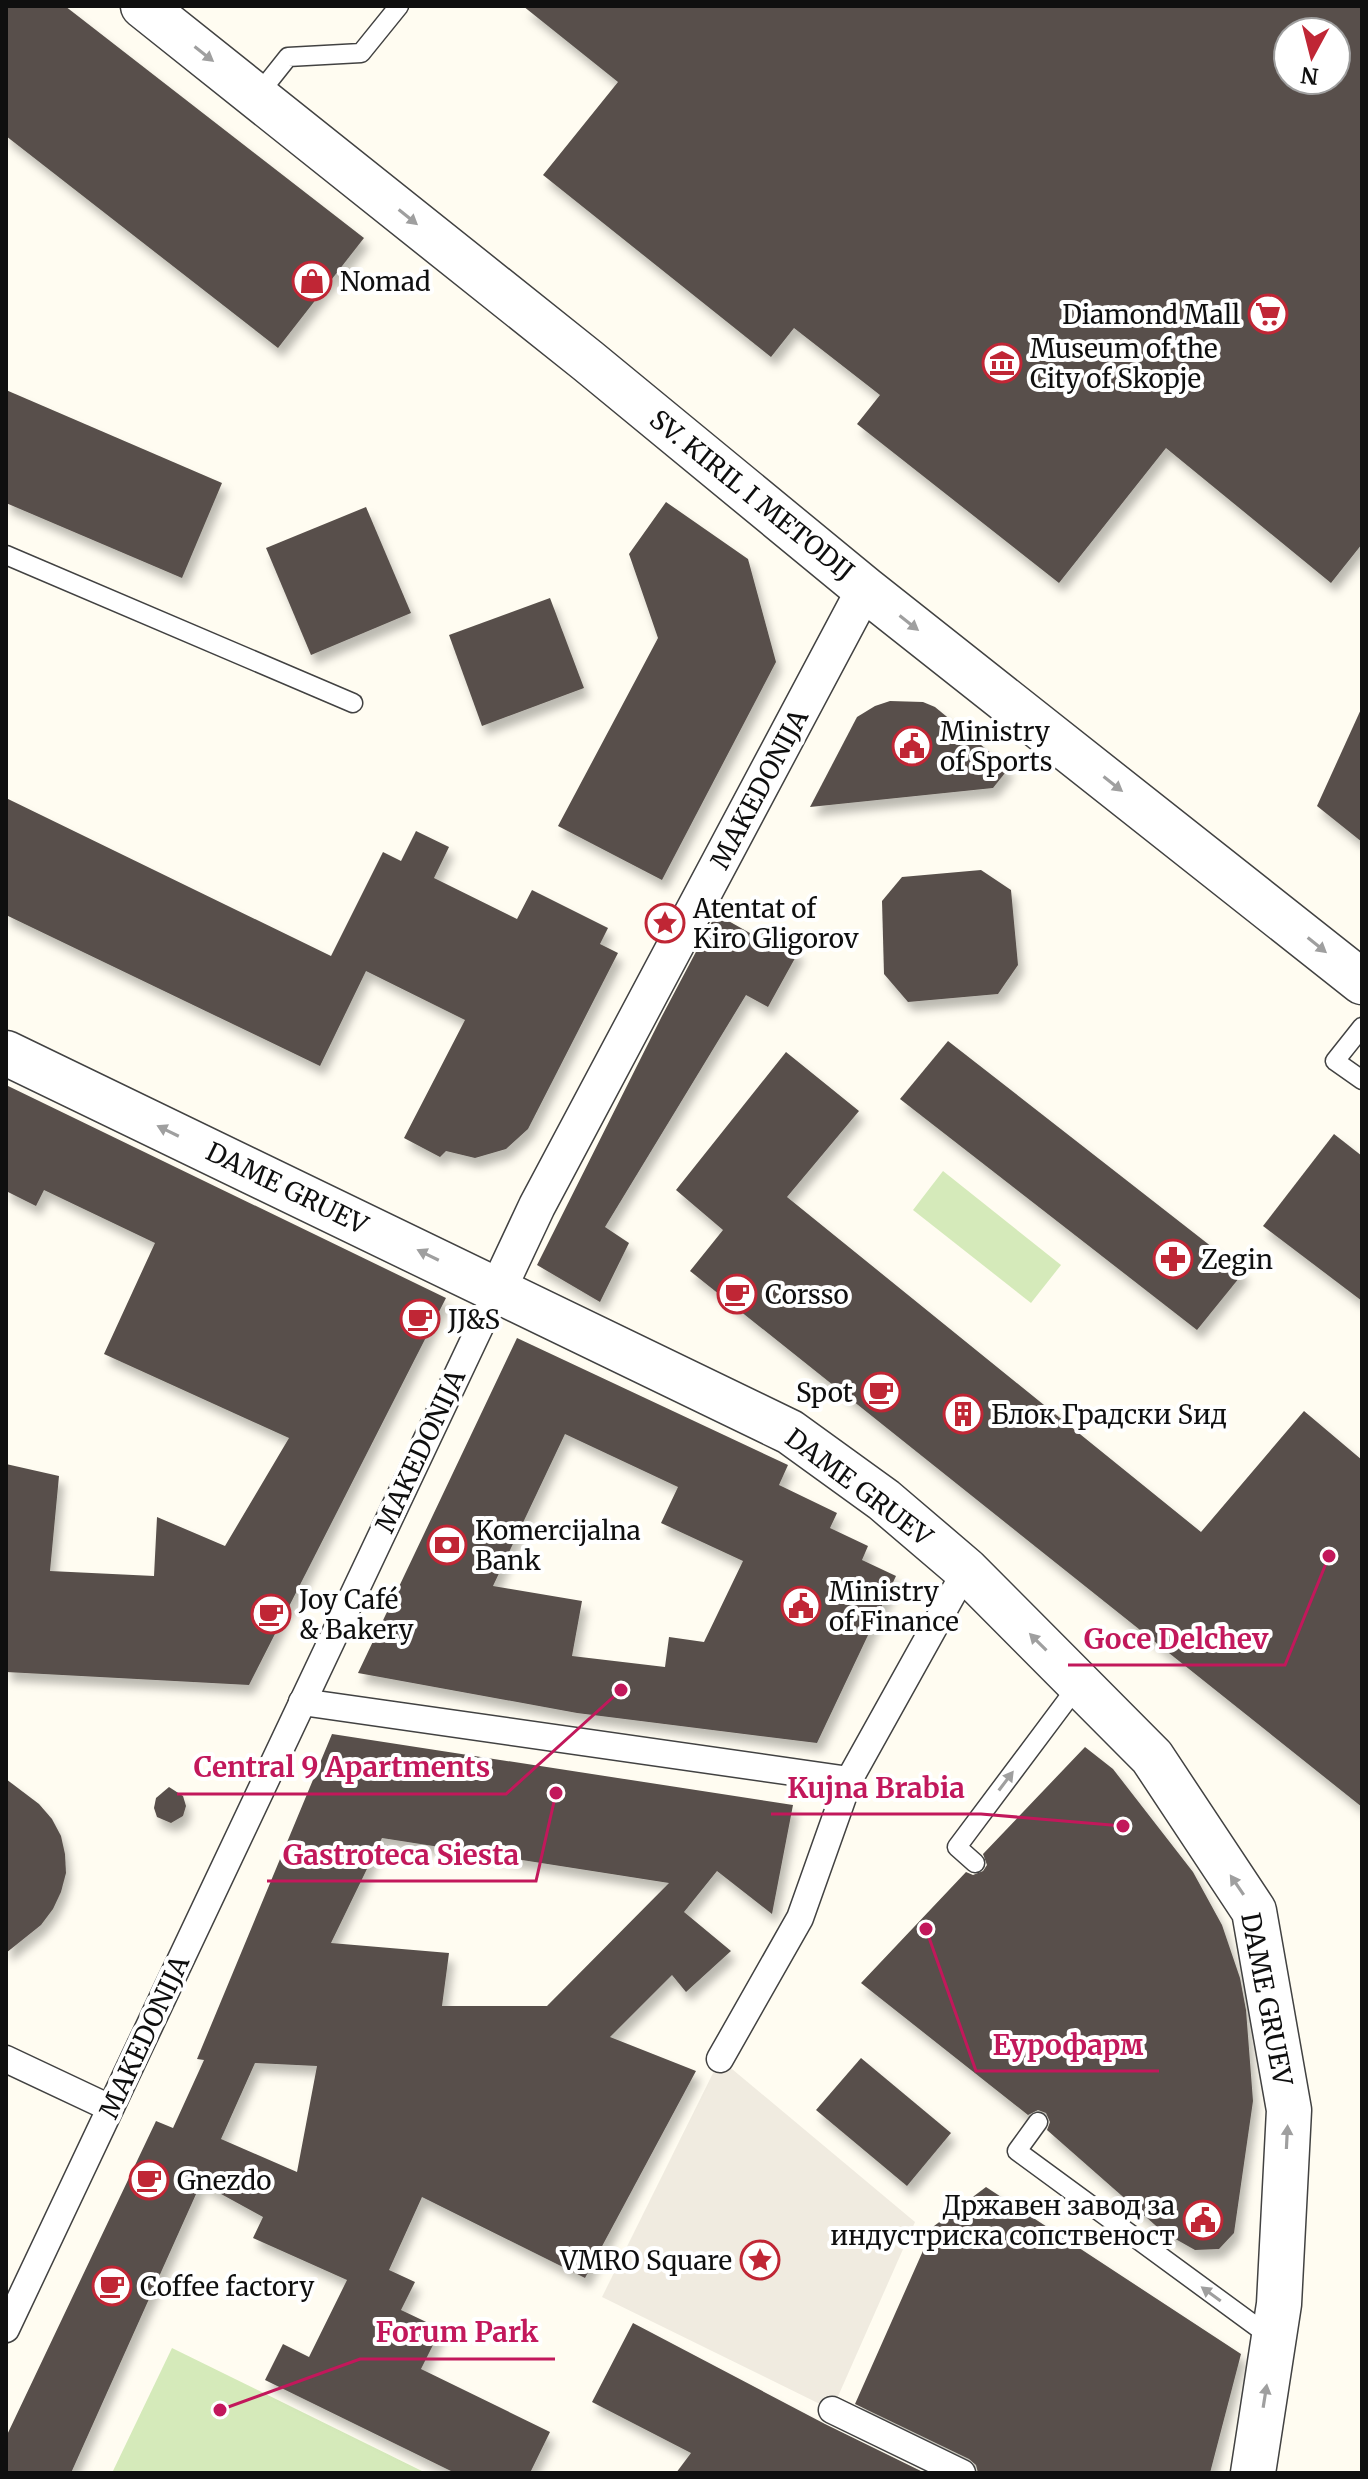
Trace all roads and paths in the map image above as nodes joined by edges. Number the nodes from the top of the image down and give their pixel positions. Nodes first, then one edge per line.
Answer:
1 (143, 6) edge
2 (399, 6) edge
3 (257, 96) junction
4 (6, 555) edge
5 (865, 589) junction
6 (353, 703) dead end
7 (1360, 978) edge
8 (1362, 1027) edge
9 (6, 1053) edge
10 (1362, 1080) edge
11 (498, 1289) junction
12 (966, 1570) junction
13 (1079, 1684) junction
14 (302, 1702) junction
15 (849, 1780) junction
16 (975, 1863) dead end
17 (6, 2059) edge
18 (720, 2059) dead end
19 (110, 2108) junction
20 (1038, 2122) dead end
21 (6, 2329) edge
22 (1274, 2340) junction
23 (832, 2410) dead end
24 (962, 2473) edge
25 (1253, 2473) edge

1 -> 3 street, SV. KIRIL I METODIJ
2 - 3 lane
3 -> 5 street, SV. KIRIL I METODIJ
4 - 6 lane
5 -> 7 street, SV. KIRIL I METODIJ
5 - 11 street, MAKEDONIJA
8 - 10 lane
11 -> 9 street, DAME GRUEV
11 - 12 street, DAME GRUEV
11 - 14 street, MAKEDONIJA
13 -> 12 street, DAME GRUEV
12 - 15 street
16 -> 13 lane
22 -> 13 street, DAME GRUEV
14 - 15 street
14 - 19 street, MAKEDONIJA
15 - 18 street
17 - 19 street
19 - 21 street, MAKEDONIJA
22 -> 20 lane
25 -> 22 street, DAME GRUEV
23 - 24 street

